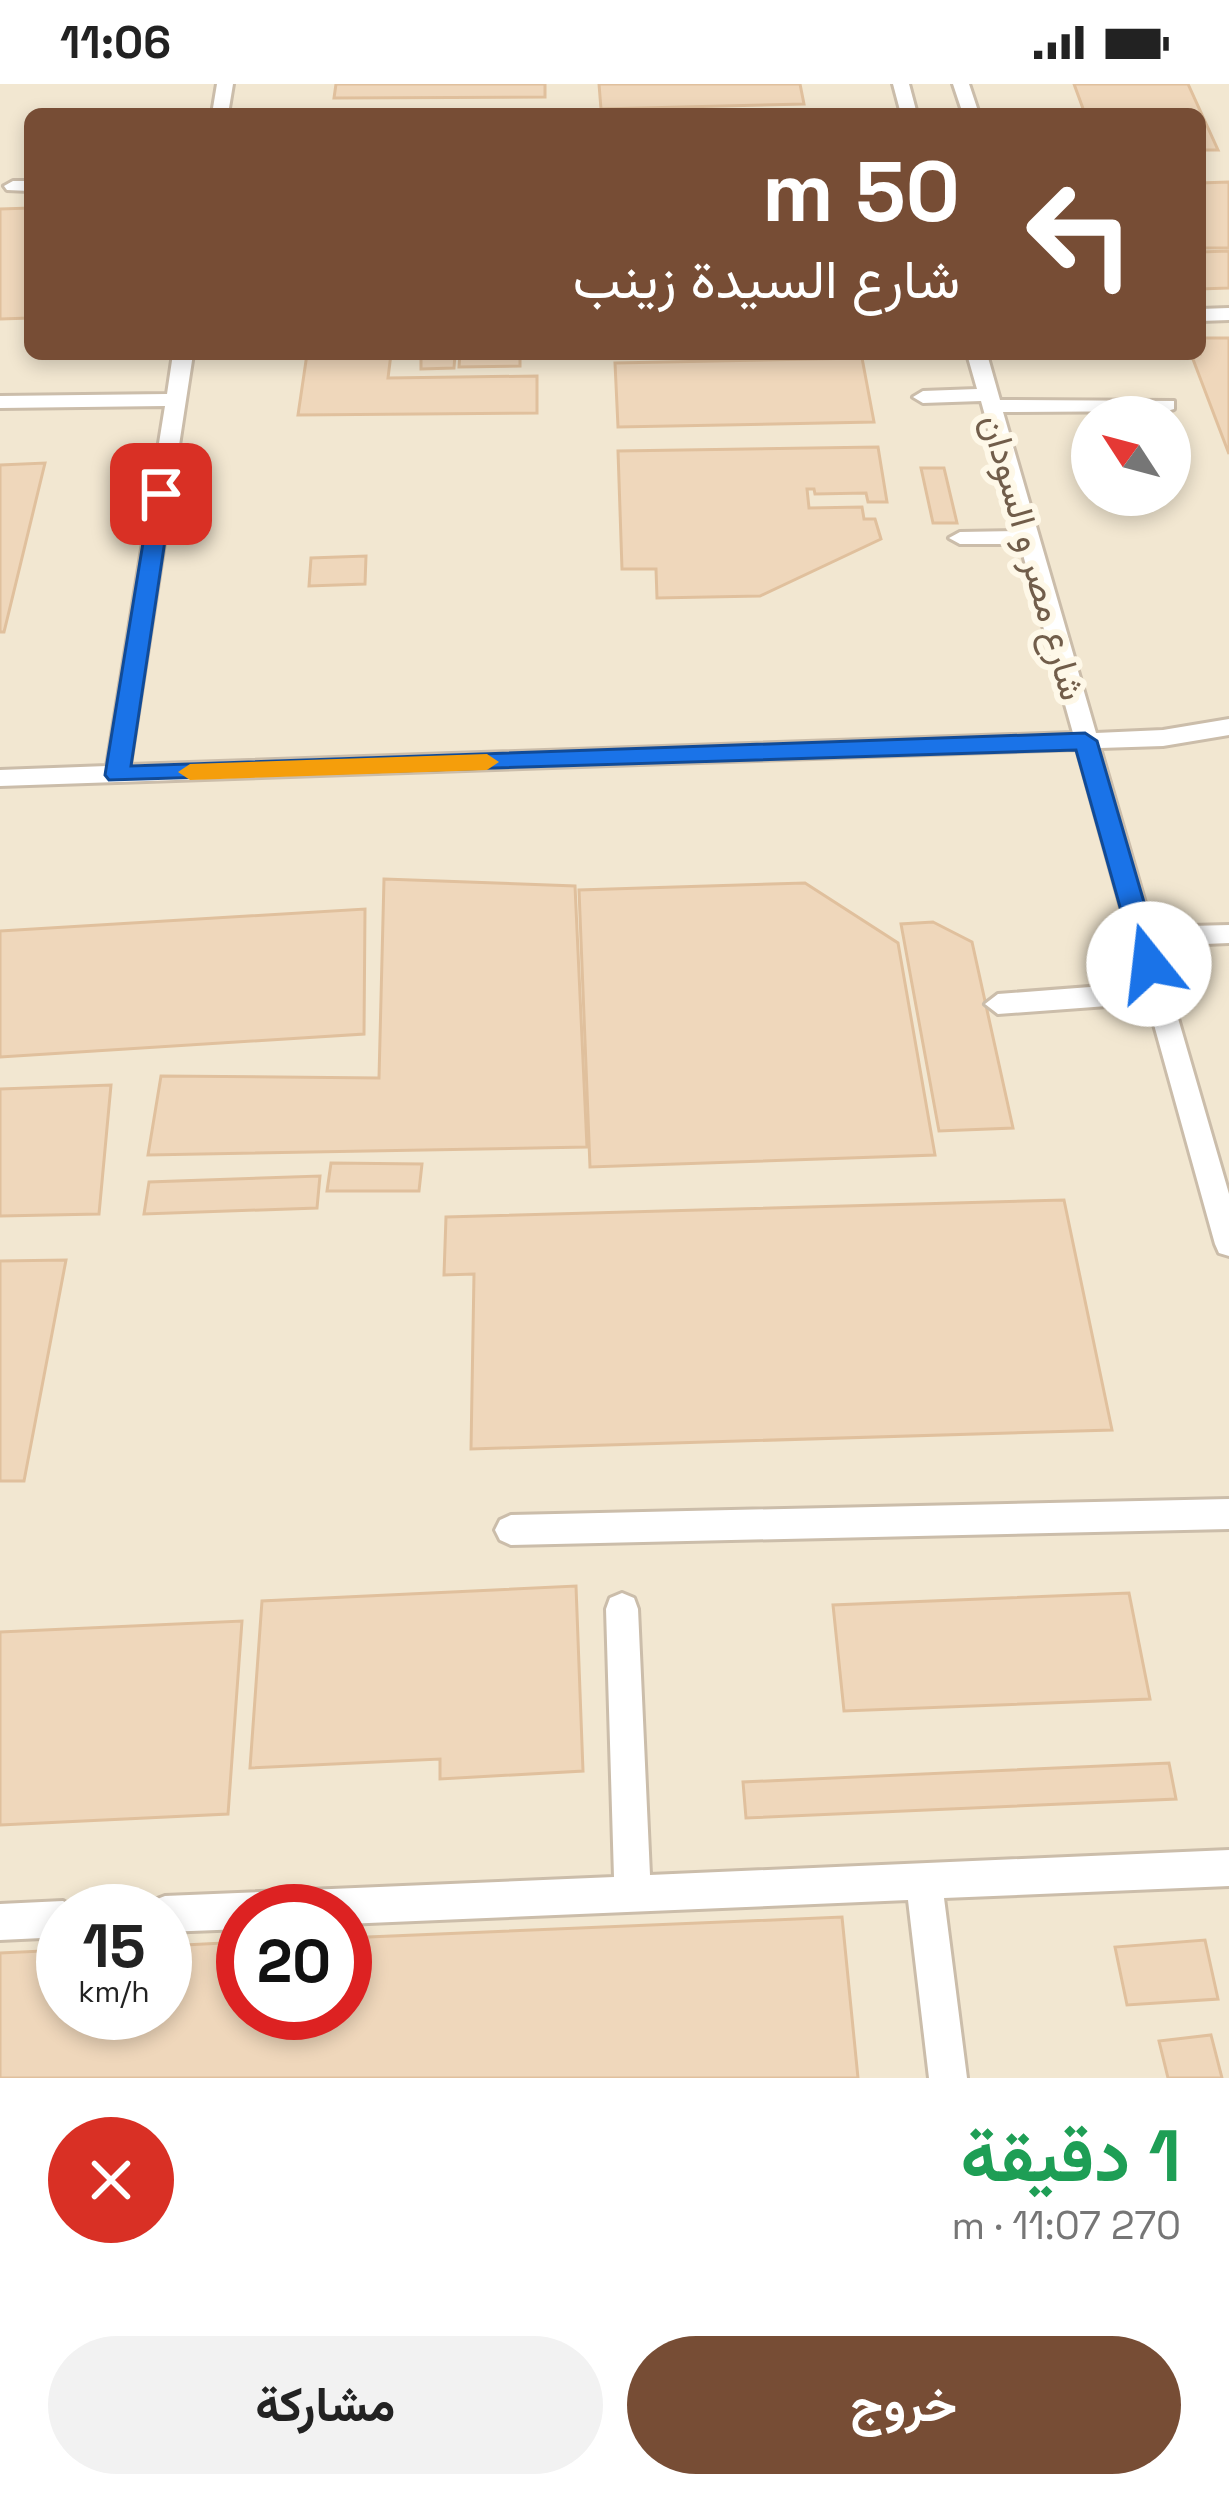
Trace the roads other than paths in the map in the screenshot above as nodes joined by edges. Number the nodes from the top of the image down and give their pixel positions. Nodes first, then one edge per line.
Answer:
1 (182, 360) edge
2 (979, 360) edge
3 (923, 397) dead end
4 (176, 400) junction
5 (990, 400) junction
6 (0, 402) edge
7 (1071, 402) edge
8 (1028, 537) junction
9 (959, 538) dead end
10 (1229, 727) edge
11 (1162, 738) junction
12 (1085, 741) junction
13 (1229, 746) edge
14 (117, 775) junction
15 (0, 778) edge
16 (1229, 934) edge
17 (1141, 937) junction
18 (1157, 992) junction
19 (998, 1004) dead end
20 (1229, 1244) edge
21 (1229, 1514) edge
22 (512, 1530) dead end
23 (622, 1610) dead end
24 (1229, 1868) edge
25 (925, 1881) junction
26 (632, 1894) junction
27 (192, 1913) edge
28 (36, 1920) edge
29 (0, 1922) edge
30 (948, 2078) edge

1 - 4 lane
2 - 5 lane, شارع مصر و السودان
3 - 5 lane
4 - 6 lane
4 - 14 lane
5 - 7 lane
5 - 8 lane, شارع مصر و السودان
8 - 9 lane
8 - 12 lane, شارع مصر و السودان
10 - 11 lane
11 - 12 lane
11 - 13 lane
12 - 14 lane
12 - 17 lane, شارع مصر و السودان
14 - 15 lane
16 - 17 lane
17 - 18 lane, شارع مصر و السودان
18 - 19 lane
18 - 20 lane, شارع مصر و السودان
21 - 22 lane
23 - 26 lane
24 - 25 lane
25 - 26 lane
25 - 30 lane
26 - 27 lane
28 - 29 lane

